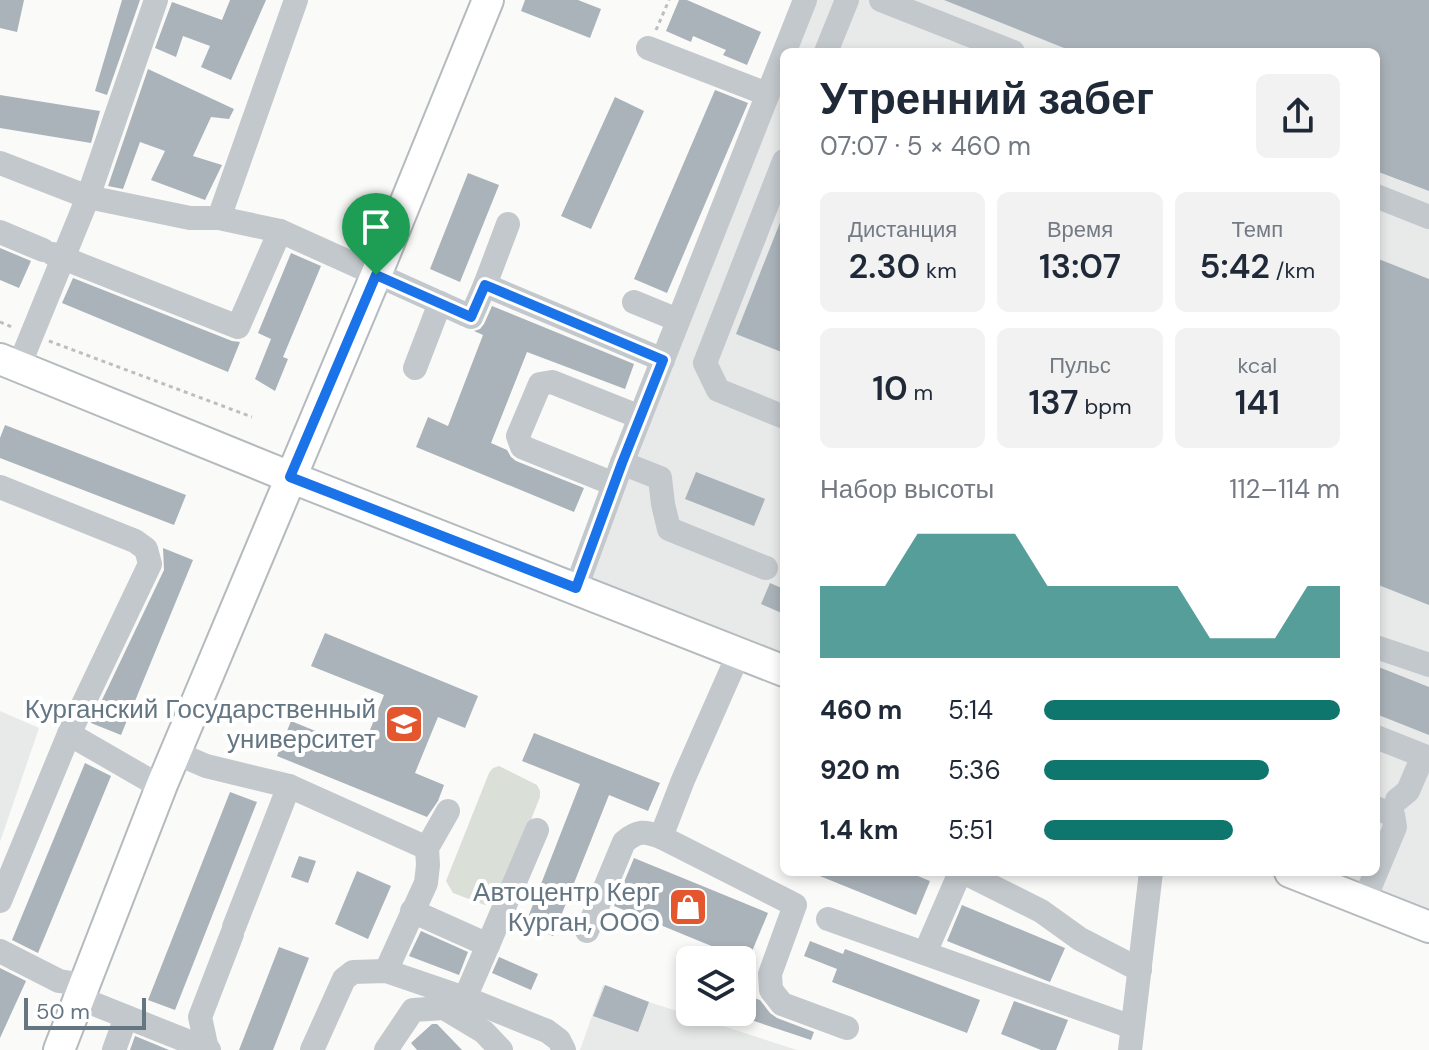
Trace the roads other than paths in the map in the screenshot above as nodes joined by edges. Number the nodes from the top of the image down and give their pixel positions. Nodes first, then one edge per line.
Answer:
1 (156, 0) edge
2 (296, 0) edge
3 (488, 0) edge
4 (805, 0) edge
5 (847, 0) edge
6 (881, 0) edge
7 (648, 48) road end
8 (786, 48) edge
9 (828, 48) edge
10 (1003, 48) edge
11 (780, 62) edge
12 (767, 94) junction
13 (0, 163) edge
14 (780, 171) edge
15 (88, 197) junction
16 (1380, 198) edge
17 (1429, 217) edge
18 (219, 218) junction
19 (508, 224) dead end
20 (280, 231) junction
21 (0, 232) edge
22 (53, 254) junction
23 (376, 275) junction
24 (485, 285) junction
25 (634, 302) dead end
26 (440, 303) junction
27 (678, 320) junction
28 (663, 360) junction
29 (9, 362) edge
30 (415, 368) dead end
31 (780, 415) edge
32 (640, 417) junction
33 (618, 473) junction
34 (290, 477) junction
35 (0, 487) edge
36 (766, 568) dead end
37 (576, 588) junction
38 (1380, 648) edge
39 (739, 653) junction
40 (1429, 665) edge
41 (780, 669) edge
42 (69, 734) junction
43 (1380, 739) edge
44 (176, 753) junction
45 (1426, 757) edge
46 (289, 786) junction
47 (161, 787) junction
48 (1386, 804) edge
49 (448, 811) dead end
50 (537, 830) dead end
51 (661, 837) junction
52 (427, 848) junction
53 (1380, 863) edge
54 (961, 876) edge
55 (971, 876) edge
56 (1151, 876) edge
57 (1300, 876) edge
58 (1374, 876) edge
59 (0, 901) edge
60 (1364, 901) junction
61 (412, 911) junction
62 (828, 919) dead end
63 (1429, 927) edge
64 (587, 931) dead end
65 (488, 945) junction
66 (0, 951) edge
67 (925, 953) junction
68 (1140, 970) junction
69 (386, 971) junction
70 (81, 992) junction
71 (465, 998) junction
72 (126, 1017) junction
73 (847, 1028) dead end
74 (1131, 1038) edge
75 (59, 1050) edge
76 (114, 1050) edge
77 (208, 1050) edge
78 (312, 1050) edge
79 (386, 1050) edge
80 (501, 1050) edge
81 (564, 1050) edge

1 - 15 street
2 - 18 street
3 - 23 main road
4 - 8 street
5 - 9 street
6 - 10 street
7 - 12 street
11 - 12 street
12 - 27 street
13 - 15 street
14 - 31 street
15 - 18 street
15 - 22 street
16 - 17 street
18 - 20 street
19 - 24 street
20 - 22 street
20 - 23 street
21 - 22 street
22 - 29 street
23 - 26 street
23 - 34 main road
24 - 26 street
24 - 28 street
25 - 27 street
26 - 30 street
27 - 28 street
28 - 32 street
29 - 34 main road
32 - 33 street
32 - 33 street
33 - 36 street
33 - 37 street
34 - 37 main road
34 - 44 main road
35 - 42 street
37 - 39 main road
38 - 40 street
39 - 41 main road
39 - 51 street
42 - 47 street
42 - 59 street
43 - 45 street
44 - 46 street
44 - 47 main road
45 - 48 street
46 - 52 street
46 - 77 street
47 - 70 main road
48 - 53 street
49 - 52 street
50 - 65 street
51 - 64 street
51 - 73 street
52 - 61 street
54 - 67 street
55 - 68 street
56 - 68 street
57 - 60 main road
58 - 60 street
60 - 63 main road
61 - 65 street
61 - 69 street
62 - 67 street
65 - 71 street
66 - 70 street
67 - 74 street
68 - 74 street
69 - 71 street
69 - 78 street
70 - 72 street
70 - 75 main road
71 - 81 street
72 - 76 street
72 - 77 street
79 - 80 street

